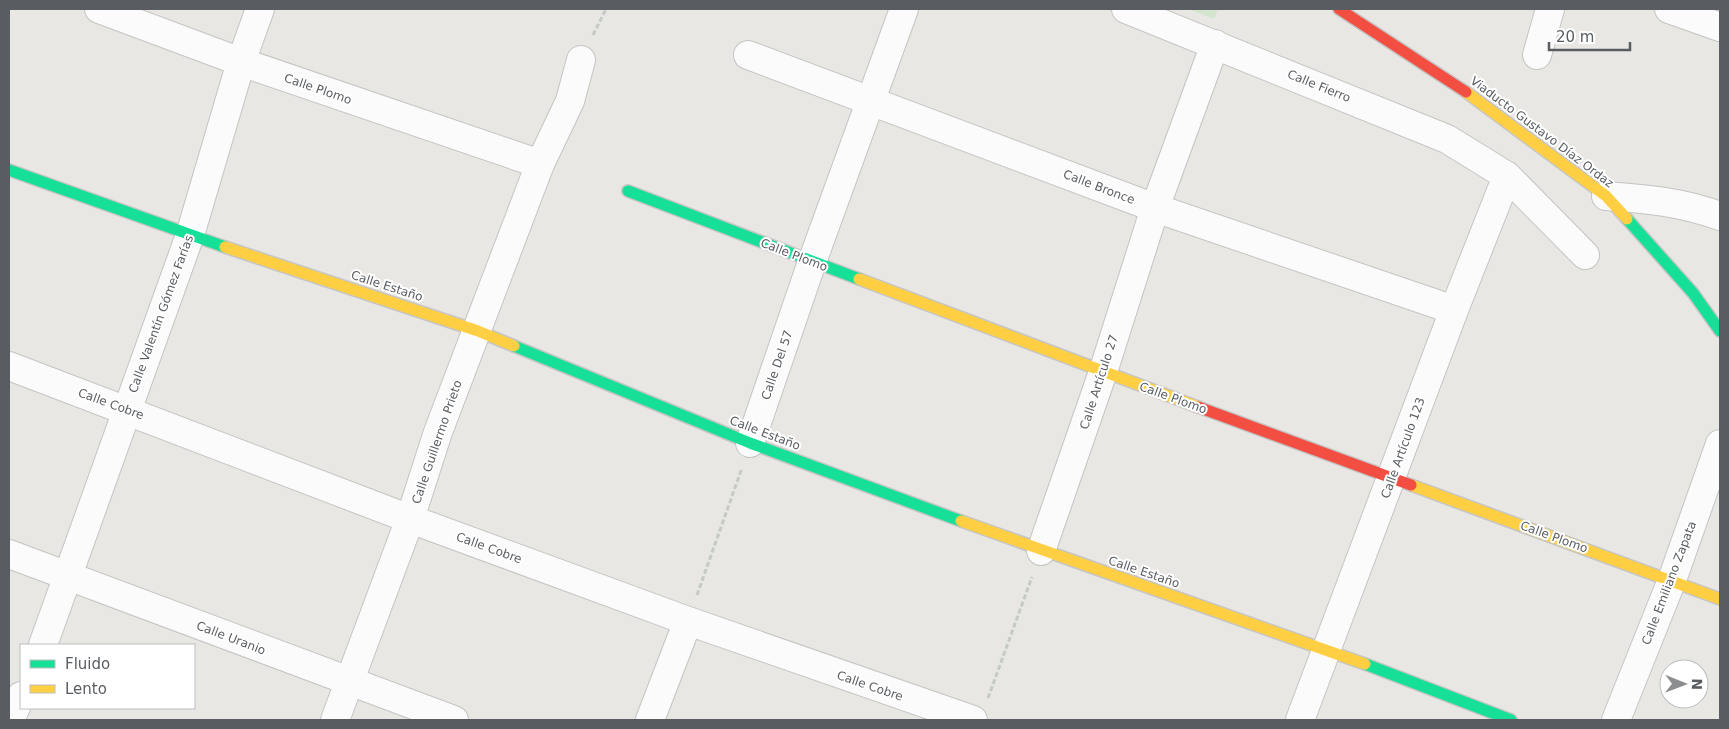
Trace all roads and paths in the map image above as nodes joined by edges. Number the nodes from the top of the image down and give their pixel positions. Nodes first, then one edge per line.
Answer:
1 (99, 9) edge
2 (260, 9) edge
3 (904, 9) edge
4 (1126, 9) edge
5 (1340, 9) edge
6 (1550, 9) edge
7 (1669, 9) edge
8 (1720, 27) edge
9 (1215, 44) junction
10 (748, 55) dead end
11 (1537, 55) dead end
12 (581, 60) dead end
13 (241, 62) junction
14 (871, 101) junction
15 (540, 164) junction
16 (9, 170) edge
17 (1507, 176) junction
18 (628, 191) dead end
19 (1606, 196) junction
20 (1155, 208) junction
21 (1720, 216) edge
22 (190, 234) junction
23 (1586, 255) dead end
24 (812, 262) junction
25 (1454, 310) junction
26 (478, 331) junction
27 (1720, 331) edge
28 (9, 366) edge
29 (1103, 372) junction
30 (127, 409) junction
31 (750, 444) junction
32 (1719, 448) edge
33 (1391, 479) junction
34 (410, 519) junction
35 (1041, 551) junction
36 (9, 554) edge
37 (68, 576) junction
38 (1672, 580) junction
39 (1720, 599) edge
40 (688, 621) junction
41 (43, 644) edge
42 (1325, 649) junction
43 (349, 683) junction
44 (20, 698) edge
45 (980, 711) edge
46 (10, 720) edge
47 (335, 720) edge
48 (454, 720) edge
49 (650, 720) edge
50 (1300, 720) edge
51 (1511, 720) edge
52 (1616, 720) edge

1 - 13 street, Calle Plomo
2 - 13 street, Calle Valentín Gómez Farías
3 - 14 street, Calle Del 57
4 - 9 street, Calle Fierro
5 - 19 street, Viaducto Gustavo Díaz Ordaz
6 - 11 street
7 - 8 street
9 - 17 street, Calle Fierro
9 - 20 street, Calle Artículo 27
10 - 14 street, Calle Bronce
12 - 15 street, Calle Guillermo Prieto
13 - 15 street, Calle Plomo
13 - 22 street, Calle Valentín Gómez Farías
14 - 20 street, Calle Bronce
14 - 24 street, Calle Del 57
15 - 26 street, Calle Guillermo Prieto
16 - 22 street, Calle Estaño
17 - 23 street, Calle Fierro
17 - 25 street, Calle Artículo 123
18 - 24 street, Calle Plomo
19 - 21 street
19 - 27 street, Viaducto Gustavo Díaz Ordaz
20 - 25 street, Calle Bronce
20 - 29 street, Calle Artículo 27
22 - 26 street, Calle Estaño
22 - 30 street, Calle Valentín Gómez Farías
24 - 29 street, Calle Plomo
24 - 31 street, Calle Del 57
25 - 33 street, Calle Artículo 123
26 - 31 street, Calle Estaño
26 - 34 street, Calle Guillermo Prieto
28 - 30 street, Calle Cobre
29 - 33 street, Calle Plomo
29 - 35 street, Calle Artículo 27
30 - 34 street, Calle Cobre
30 - 37 street, Calle Valentín Gómez Farías
31 - 35 street, Calle Estaño
31 - 40 path
32 - 38 street, Calle Emiliano Zapata
33 - 38 street, Calle Plomo
33 - 42 street, Calle Artículo 123
34 - 40 street, Calle Cobre
34 - 43 street, Calle Guillermo Prieto
35 - 42 street, Calle Estaño
35 - 45 path
36 - 37 street, Calle Uranio
37 - 41 street, Calle Valentín Gómez Farías
37 - 43 street, Calle Uranio
38 - 39 street, Calle Plomo
38 - 52 street, Calle Emiliano Zapata
40 - 45 street, Calle Cobre
40 - 49 street
42 - 50 street, Calle Artículo 123
42 - 51 street, Calle Estaño
43 - 47 street, Calle Guillermo Prieto
43 - 48 street, Calle Uranio
44 - 46 street

